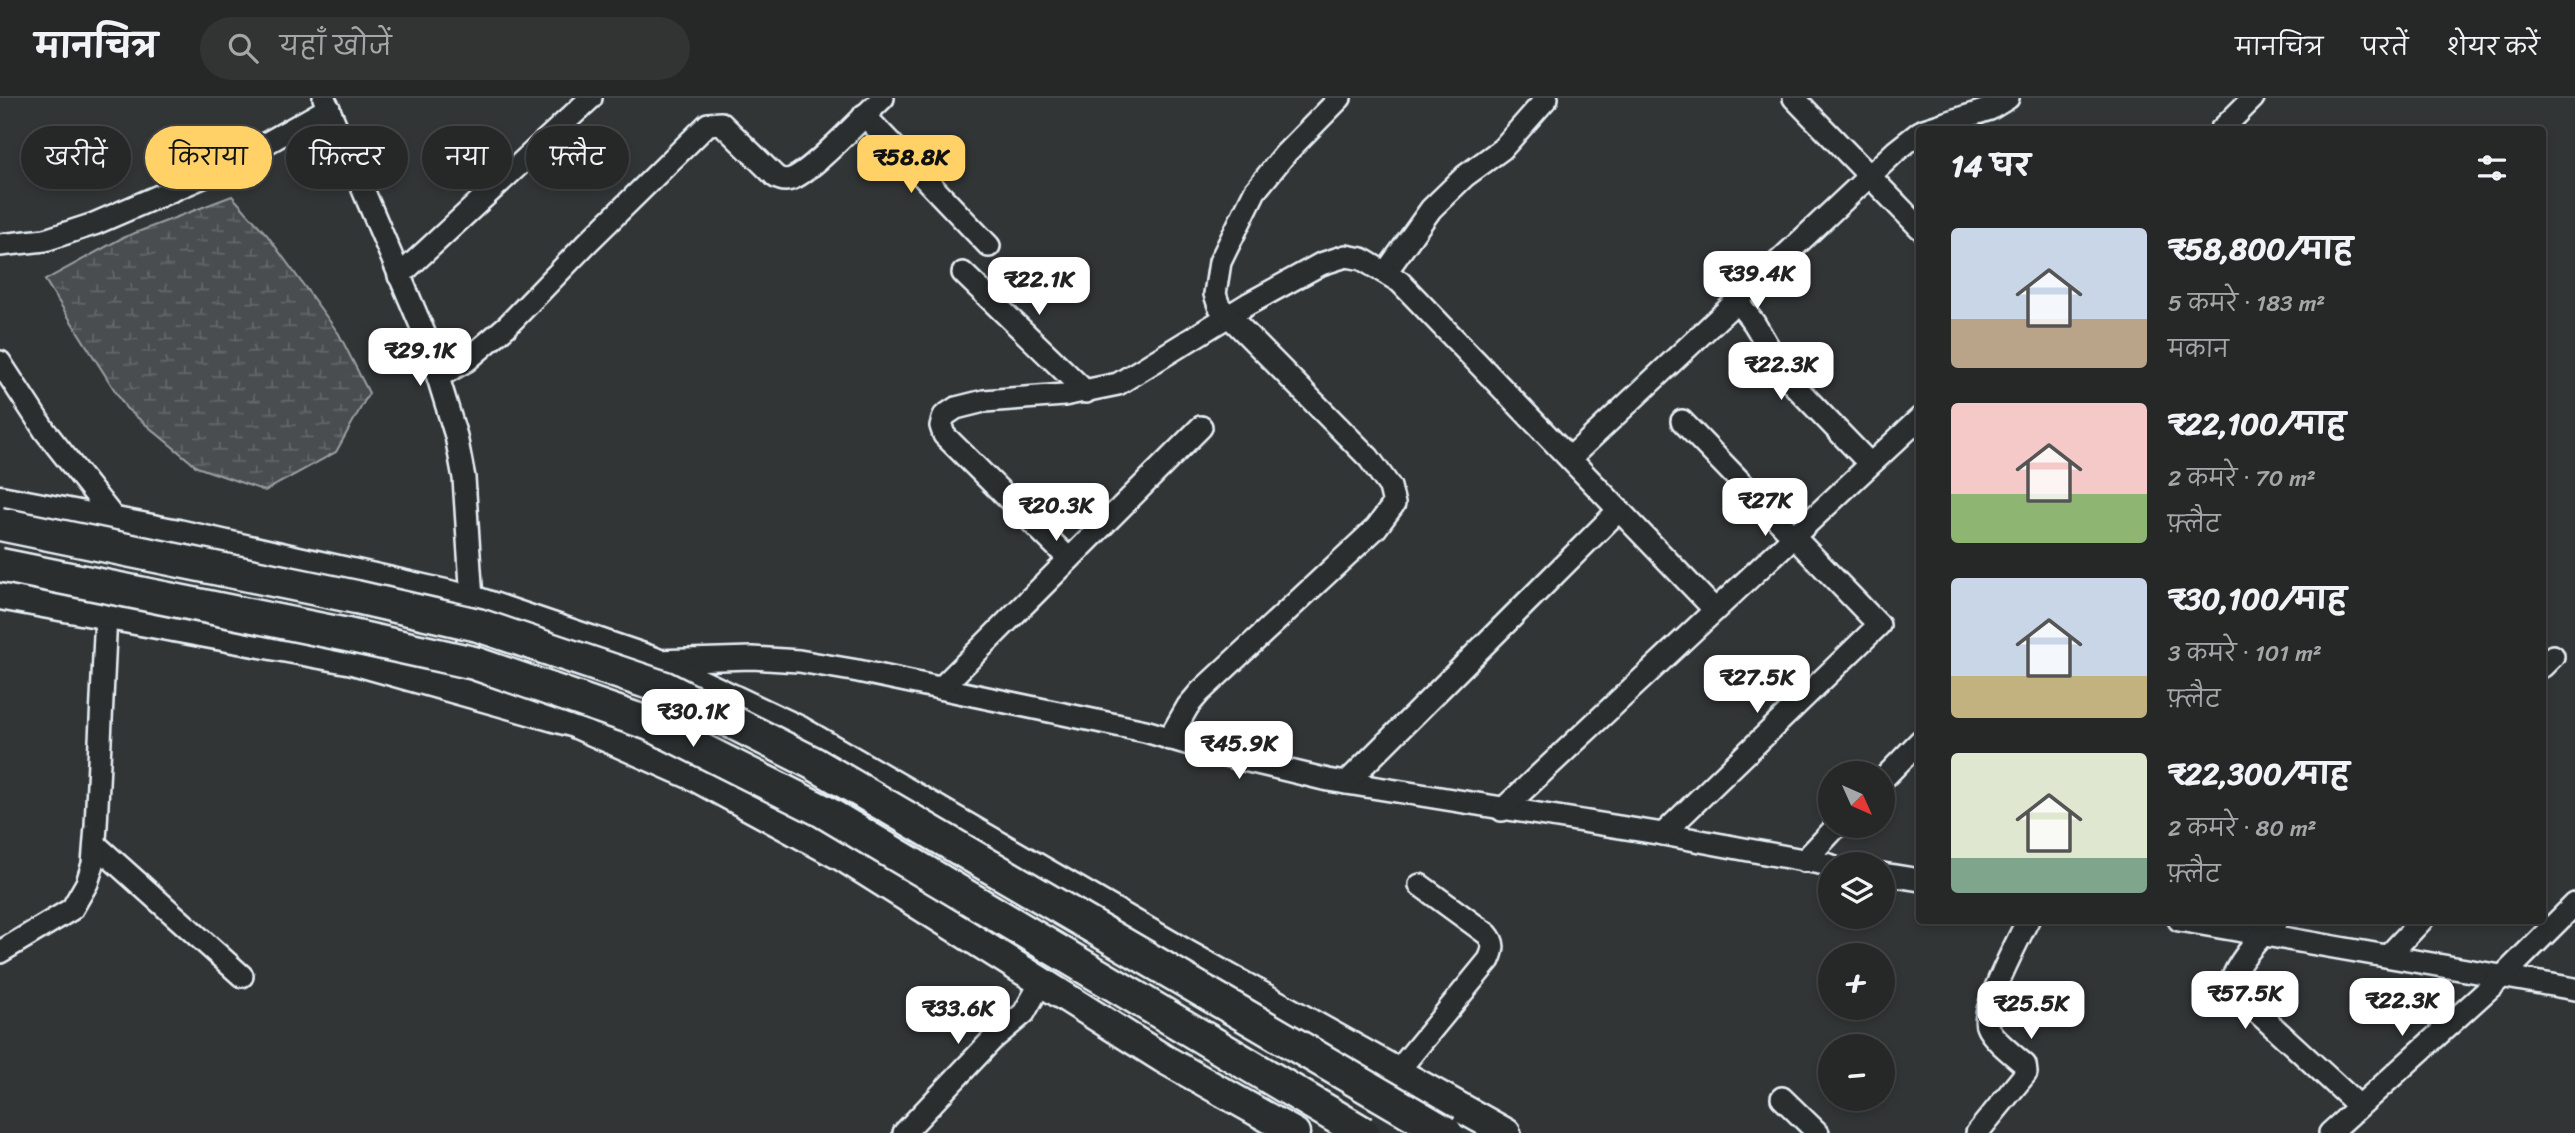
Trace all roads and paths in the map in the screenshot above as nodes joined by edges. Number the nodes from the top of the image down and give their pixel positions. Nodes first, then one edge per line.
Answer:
1 (591, 98) edge
2 (883, 98) edge
3 (1340, 98) edge
4 (1547, 98) edge
5 (1794, 98) edge
6 (2008, 98) edge
7 (326, 103) edge
8 (864, 115) junction
9 (1937, 126) edge
10 (1916, 135) edge
11 (1870, 178) junction
12 (1916, 224) edge
13 (0, 245) edge
14 (989, 246) dead end
15 (1386, 272) junction
16 (963, 273) dead end
17 (399, 276) junction
18 (1737, 301) junction
19 (1229, 316) junction
20 (0, 362) edge
21 (438, 377) junction
22 (1086, 392) junction
23 (1682, 421) dead end
24 (1916, 422) edge
25 (1201, 427) dead end
26 (1570, 458) junction
27 (1870, 464) junction
28 (0, 500) edge
29 (1619, 510) junction
30 (117, 522) junction
31 (0, 524) edge
32 (1792, 536) junction
33 (1069, 559) junction
34 (0, 565) edge
35 (0, 595) edge
36 (472, 600) junction
37 (1714, 609) junction
38 (106, 614) junction
39 (652, 661) junction
40 (941, 688) junction
41 (463, 691) junction
42 (1169, 739) junction
43 (1916, 745) edge
44 (1895, 767) edge
45 (1346, 783) junction
46 (1502, 810) junction
47 (1663, 834) junction
48 (1826, 838) edge
49 (95, 844) junction
50 (1804, 861) junction
51 (1818, 863) edge
52 (1895, 876) edge
53 (1916, 879) edge
54 (1420, 885) dead end
55 (2575, 904) edge
56 (2026, 924) edge
57 (2231, 924) edge
58 (2418, 924) edge
59 (2270, 927) edge
60 (0, 952) edge
61 (2388, 956) junction
62 (2504, 975) junction
63 (242, 976) dead end
64 (1042, 981) junction
65 (2575, 989) edge
66 (1397, 1072) junction
67 (1782, 1098) dead end
68 (2359, 1106) junction
69 (904, 1133) edge
70 (1295, 1133) edge
71 (1363, 1133) edge
72 (1446, 1133) edge
73 (1506, 1133) edge
74 (1818, 1133) edge
75 (1977, 1133) edge
76 (2330, 1133) edge

1 - 17 street
2 - 8 street
3 - 19 street
4 - 15 street
5 - 11 street
6 - 9 street
7 - 13 street
7 - 17 street
8 - 14 street
8 - 21 street
10 - 11 street
11 - 12 street
11 - 18 street
15 - 19 street
15 - 26 street
16 - 22 street
17 - 21 street
18 - 26 street
18 - 27 street
19 - 22 street
19 - 42 street
20 - 30 street
21 - 36 street
22 - 33 street
23 - 32 street
24 - 27 street
25 - 33 street
26 - 29 street
27 - 32 street
28 - 30 main road
29 - 37 street
29 - 45 street
30 - 36 main road
31 - 72 highway, bridge
32 - 37 street
32 - 47 street
33 - 40 street
34 - 71 highway, bridge
35 - 38 main road
36 - 39 main road
36 - 41 street
37 - 46 street
38 - 41 main road
38 - 49 street
39 - 40 street
39 - 66 main road
40 - 42 street
41 - 64 main road
42 - 45 street
43 - 44 street
45 - 46 street
46 - 47 street
47 - 50 street
48 - 50 street
49 - 60 street
49 - 63 street
50 - 51 street
52 - 53 street
54 - 66 street
55 - 62 street
56 - 75 street
57 - 59 street
58 - 61 street
59 - 61 street
59 - 68 street
61 - 62 street
62 - 65 street
62 - 68 street
64 - 69 street
64 - 70 main road
66 - 73 main road
67 - 74 street
68 - 76 street

